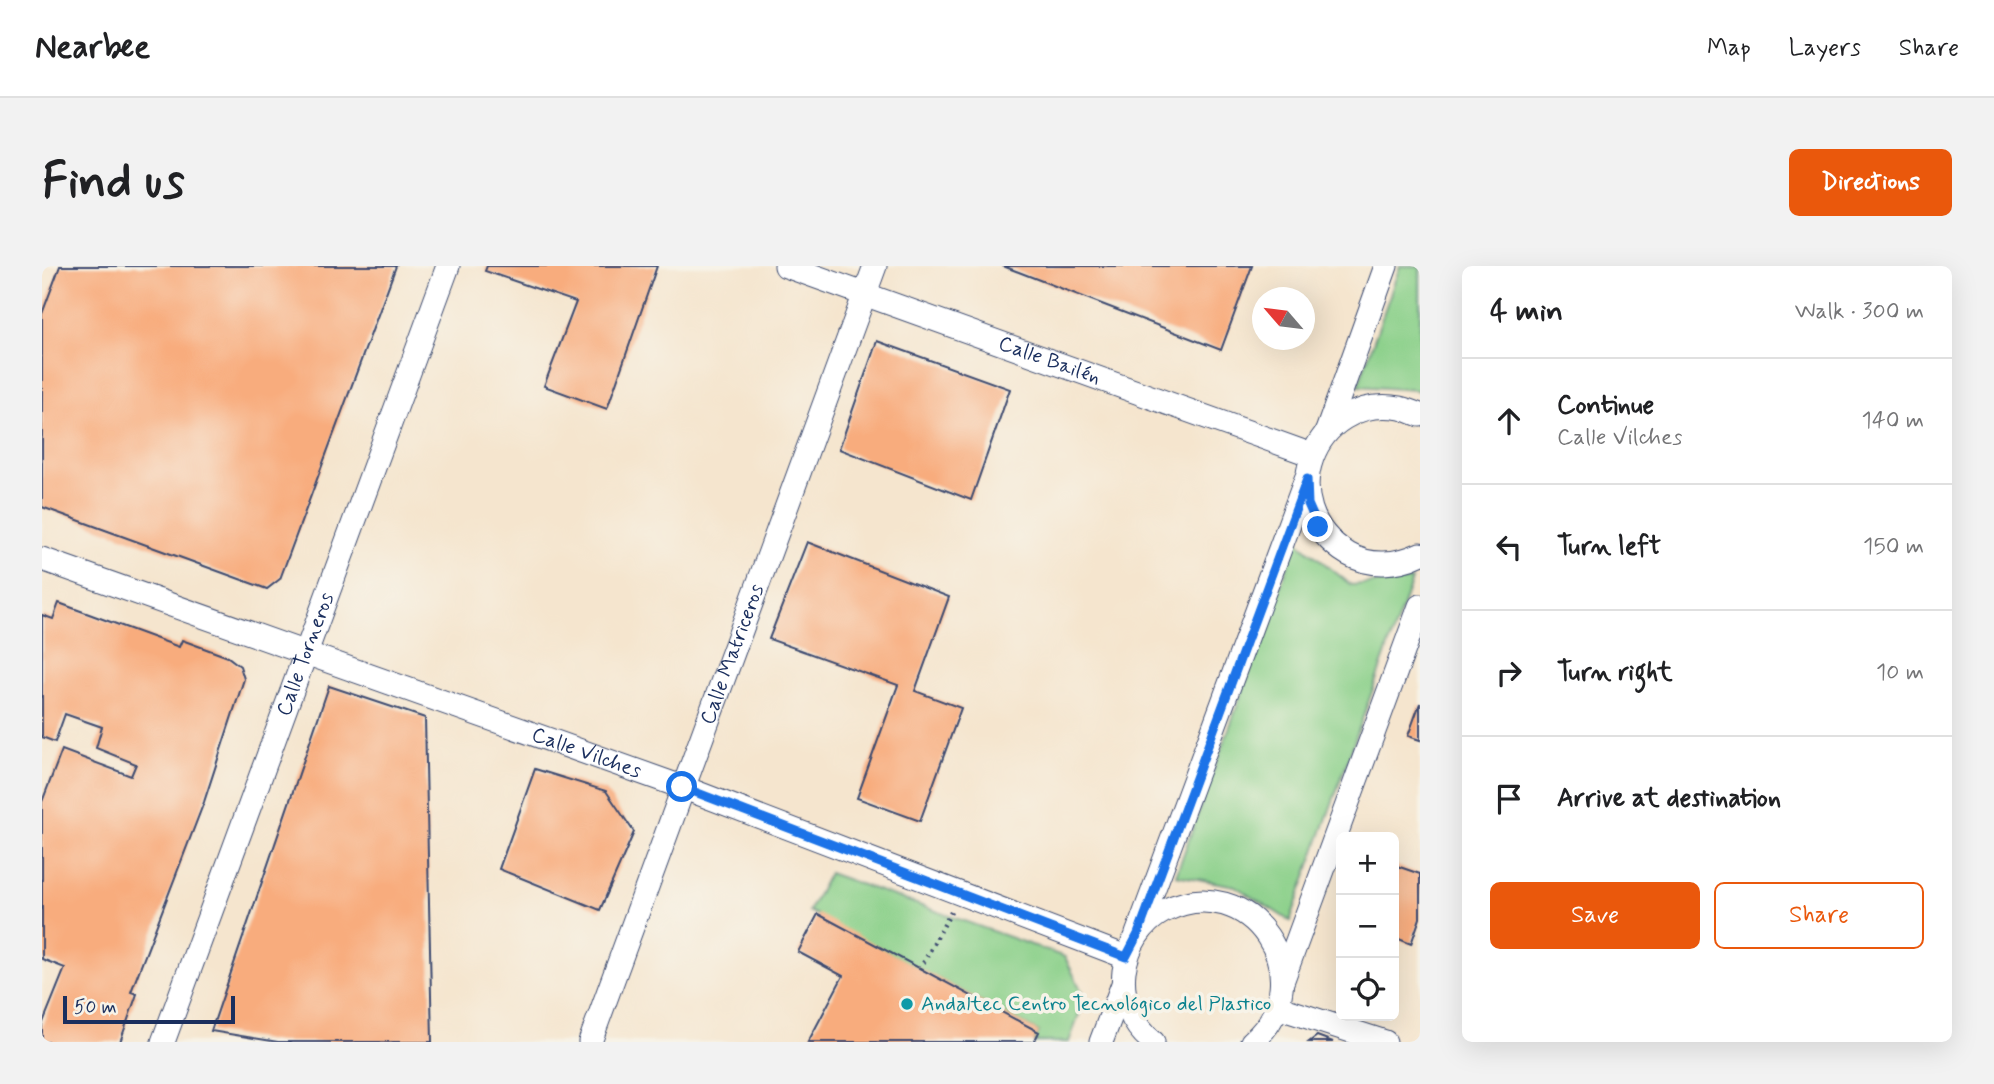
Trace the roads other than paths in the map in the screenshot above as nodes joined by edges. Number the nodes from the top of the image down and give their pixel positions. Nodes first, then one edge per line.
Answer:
1 (448, 266) edge
2 (786, 266) edge
3 (875, 266) edge
4 (1386, 266) edge
5 (865, 294) junction
6 (1420, 415) edge
7 (1326, 432) junction
8 (1312, 455) junction
9 (1307, 479) junction
10 (1420, 554) edge
11 (42, 559) edge
12 (1420, 606) edge
13 (307, 654) junction
14 (682, 787) junction
15 (1138, 934) junction
16 (1126, 957) junction
17 (1282, 982) junction
18 (1122, 984) junction
19 (1278, 1007) junction
20 (1259, 1038) edge
21 (163, 1042) edge
22 (590, 1042) edge
23 (1101, 1042) edge
24 (1153, 1042) edge
25 (1385, 1042) edge

1 - 13 street, Calle Torneros
2 - 5 street, Calle Bailén
3 - 5 street, Calle Matriceros
4 - 7 street
5 - 8 street, Calle Bailén
5 - 14 street, Calle Matriceros
6 - 7 street
7 - 8 street
8 - 9 street
9 - 10 street
9 - 15 street
11 - 13 street, Calle Vilches
12 - 17 street
13 - 14 street, Calle Vilches
13 - 21 street, Calle Torneros
14 - 16 street, Calle Vilches
14 - 22 street, Calle Matriceros
15 - 16 street
15 - 17 street
16 - 18 street
17 - 19 street
18 - 23 street
18 - 24 street
19 - 20 street
19 - 25 street

